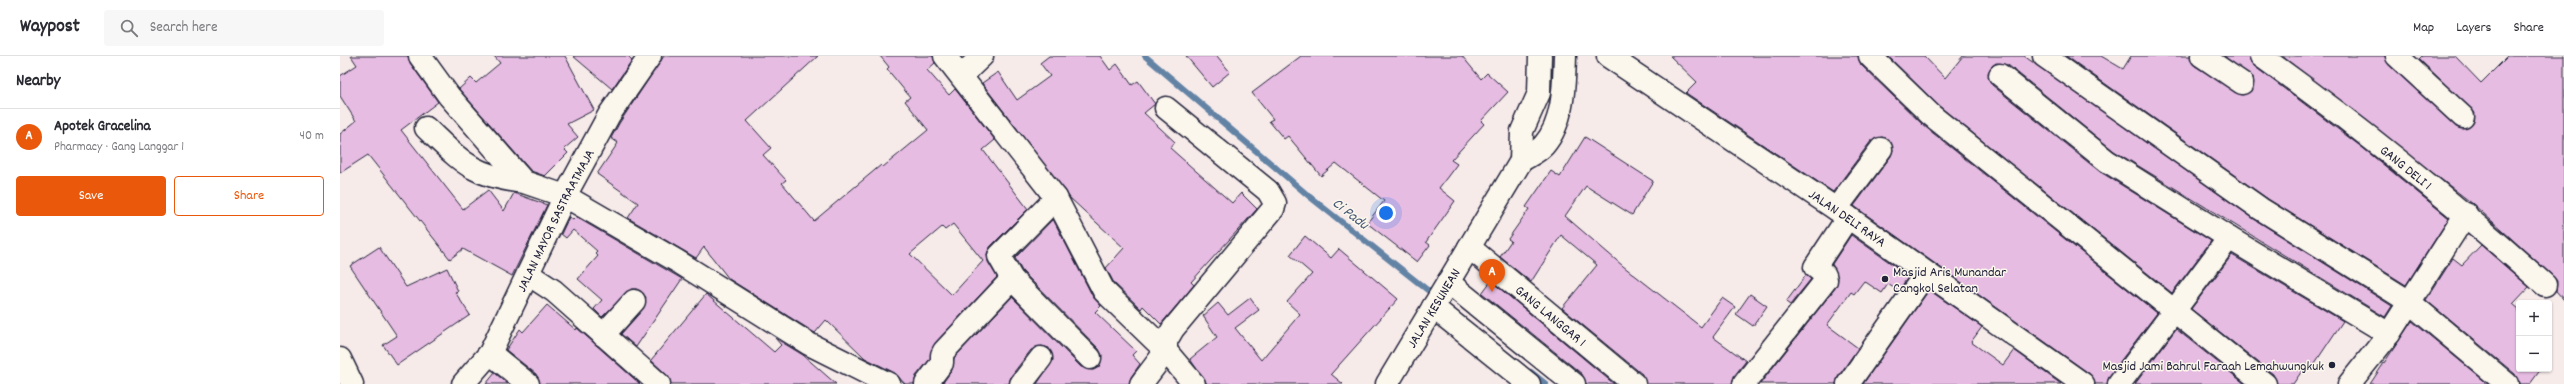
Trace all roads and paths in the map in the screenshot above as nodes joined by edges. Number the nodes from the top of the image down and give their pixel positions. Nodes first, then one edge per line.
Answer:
1 (420, 56) edge
2 (650, 56) edge
3 (945, 56) edge
4 (982, 56) edge
5 (1540, 56) edge
6 (1565, 56) edge
7 (1608, 56) edge
8 (1870, 56) edge
9 (2044, 56) edge
10 (2202, 56) edge
11 (2261, 56) edge
12 (2398, 56) edge
13 (2000, 75) dead end
14 (961, 76) junction
15 (2242, 83) dead end
16 (1166, 108) dead end
17 (2463, 117) dead end
18 (426, 128) dead end
19 (1881, 149) dead end
20 (1521, 161) junction
21 (524, 182) junction
22 (565, 196) junction
23 (1056, 198) junction
24 (1842, 213) junction
25 (2466, 214) junction
26 (2229, 238) junction
27 (1474, 240) junction
28 (1926, 273) junction
29 (528, 274) junction
30 (1012, 279) junction
31 (1448, 282) junction
32 (2545, 285) dead end
33 (634, 301) dead end
34 (2408, 301) junction
35 (1433, 307) junction
36 (2174, 312) junction
37 (2389, 334) junction
38 (603, 335) junction
39 (1166, 351) junction
40 (490, 353) junction
41 (1041, 358) dead end
42 (1090, 358) dead end
43 (340, 359) edge
44 (352, 384) edge
45 (463, 384) edge
46 (528, 384) edge
47 (659, 384) edge
48 (889, 384) edge
49 (926, 384) edge
50 (1022, 384) edge
51 (1141, 384) edge
52 (1194, 384) edge
53 (1387, 384) edge
54 (1529, 384) edge
55 (1574, 384) edge
56 (1634, 384) edge
57 (1744, 384) edge
58 (1848, 384) edge
59 (2083, 384) edge
60 (2119, 384) edge
61 (2265, 384) edge
62 (2349, 384) edge
63 (2507, 384) edge

1 - 21 main road
2 - 22 main road, JALAN MAYOR SASTRAATMAJA
3 - 14 main road
4 - 14 main road
5 - 20 main road
6 - 20 main road
7 - 24 main road, JALAN DELI RAYA
8 - 36 main road
9 - 34 main road
10 - 15 main road
11 - 25 main road, GANG DELI 1
12 - 17 main road
13 - 26 main road
14 - 23 main road
16 - 39 main road
18 - 21 main road
19 - 24 main road
20 - 27 main road, JALAN KESUNEAN
21 - 22 main road
22 - 29 main road, JALAN MAYOR SASTRAATMAJA
22 - 48 main road
23 - 30 main road
23 - 39 main road
24 - 28 main road, JALAN DELI RAYA
24 - 57 main road
25 - 32 main road, GANG DELI 1
25 - 34 main road
26 - 36 main road
26 - 37 main road
27 - 31 main road, JALAN KESUNEAN
27 - 56 main road, GANG LANGGAR 1
28 - 58 main road
28 - 59 main road, JALAN DELI RAYA
29 - 38 main road
29 - 40 main road, JALAN MAYOR SASTRAATMAJA
30 - 42 main road
30 - 49 main road
31 - 35 main road, JALAN KESUNEAN
31 - 55 main road
33 - 38 main road
34 - 37 main road
34 - 63 main road
35 - 53 main road, JALAN KESUNEAN
35 - 54 main road
36 - 60 main road
36 - 61 main road
37 - 62 main road
38 - 47 main road
39 - 51 main road
39 - 52 main road
40 - 45 main road, JALAN MAYOR SASTRAATMAJA
40 - 46 main road
41 - 50 main road
43 - 44 main road

